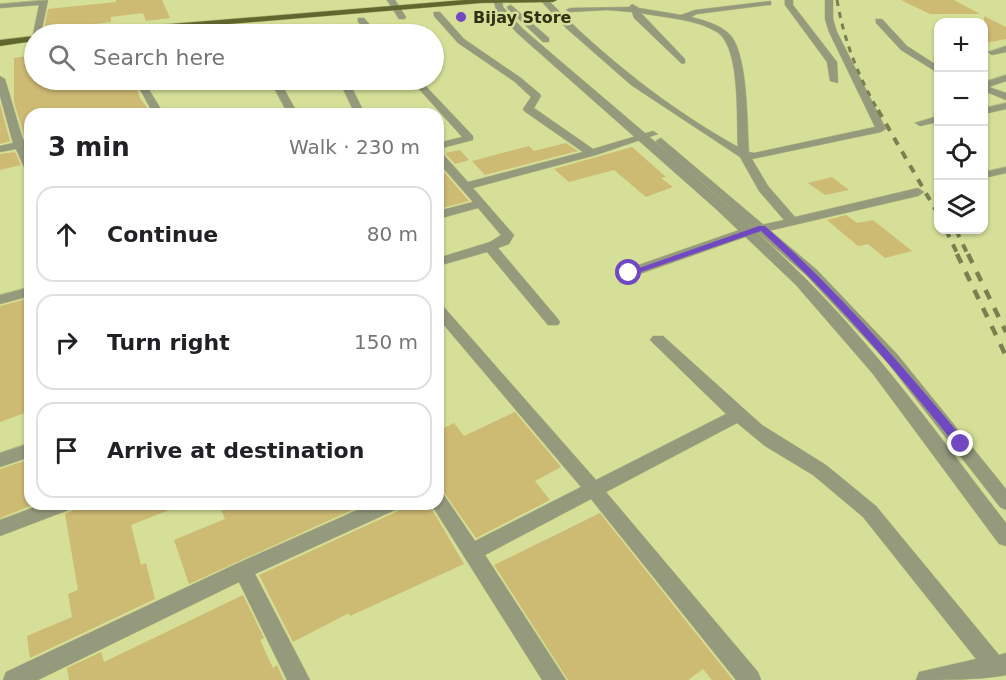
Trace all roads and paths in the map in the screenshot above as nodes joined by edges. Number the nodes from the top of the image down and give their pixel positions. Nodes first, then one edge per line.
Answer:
1 (391, 0) edge
2 (551, 0) edge
3 (626, 0) edge
4 (789, 0) edge
5 (829, 0) edge
6 (44, 1) edge
7 (503, 3) edge
8 (768, 3) dead end
9 (0, 6) edge
10 (570, 10) dead end
11 (636, 10) junction
12 (399, 13) junction
13 (437, 14) junction
14 (682, 18) junction
15 (361, 20) junction
16 (879, 21) dead end
17 (39, 24) edge
18 (235, 24) edge
19 (329, 24) edge
20 (365, 24) edge
21 (0, 43) edge
22 (24, 44) edge
23 (24, 46) edge
24 (0, 50) edge
25 (1006, 50) edge
26 (992, 52) dead end
27 (682, 61) dead end
28 (934, 67) edge
29 (1006, 78) edge
30 (0, 79) edge
31 (835, 81) dead end
32 (988, 85) edge
33 (988, 89) edge
34 (145, 90) edge
35 (280, 90) edge
36 (349, 90) edge
37 (424, 90) edge
38 (1006, 97) edge
39 (1006, 106) edge
40 (156, 108) edge
41 (290, 108) edge
42 (357, 108) edge
43 (442, 108) edge
44 (988, 110) edge
45 (444, 111) edge
46 (934, 120) edge
47 (920, 123) dead end
48 (647, 135) junction
49 (24, 140) edge
50 (24, 143) edge
51 (444, 144) edge
52 (0, 149) edge
53 (592, 153) junction
54 (744, 155) junction
55 (444, 162) edge
56 (1006, 170) edge
57 (988, 174) edge
58 (466, 186) junction
59 (918, 192) dead end
60 (481, 204) junction
61 (444, 213) edge
62 (792, 221) junction
63 (762, 228) junction
64 (747, 232) junction
65 (490, 247) junction
66 (444, 260) edge
67 (629, 273) dead end
68 (24, 293) edge
69 (0, 300) edge
70 (444, 316) edge
71 (553, 322) dead end
72 (658, 340) dead end
73 (739, 415) junction
74 (24, 452) edge
75 (0, 460) edge
76 (594, 490) junction
77 (1006, 502) edge
78 (444, 509) edge
79 (48, 510) edge
80 (377, 510) edge
81 (0, 528) edge
82 (1006, 538) edge
83 (472, 552) junction
84 (243, 570) junction
85 (1001, 666) edge
86 (14, 680) edge
87 (299, 680) edge
88 (555, 680) edge
89 (750, 680) edge
90 (927, 680) edge

1 - 12 street
2 - 7 main road
2 - 54 street
3 - 11 street
4 - 31 street
5 - 54 street
6 - 9 street
6 - 17 street
7 - 12 main road
7 - 13 main road
7 - 48 street
8 - 14 street
10 - 11 street
11 - 14 street
11 - 27 street
12 - 13 main road
12 - 15 main road
12 - 18 main road
13 - 53 street
14 - 54 street
15 - 19 main road
15 - 20 street
16 - 28 street
21 - 22 main road
23 - 24 main road
25 - 26 street
29 - 32 street
30 - 49 street
33 - 38 street
34 - 40 street
35 - 41 street
36 - 42 street
37 - 43 street
39 - 44 street
45 - 51 street
46 - 47 street
48 - 53 street
48 - 63 street
48 - 64 street
50 - 52 street
53 - 58 street
54 - 62 street
55 - 58 street
56 - 57 street
58 - 60 street
59 - 62 street
60 - 61 street
60 - 65 street
62 - 63 street
63 - 64 street
63 - 77 street
64 - 67 street
64 - 82 street
65 - 66 street
65 - 71 street
68 - 69 street
70 - 76 street
72 - 73 street
73 - 76 street
73 - 85 street
74 - 75 street
76 - 83 street
76 - 89 street
78 - 83 street
79 - 81 street
80 - 84 street
83 - 88 street
84 - 86 street
84 - 87 street
85 - 90 street

